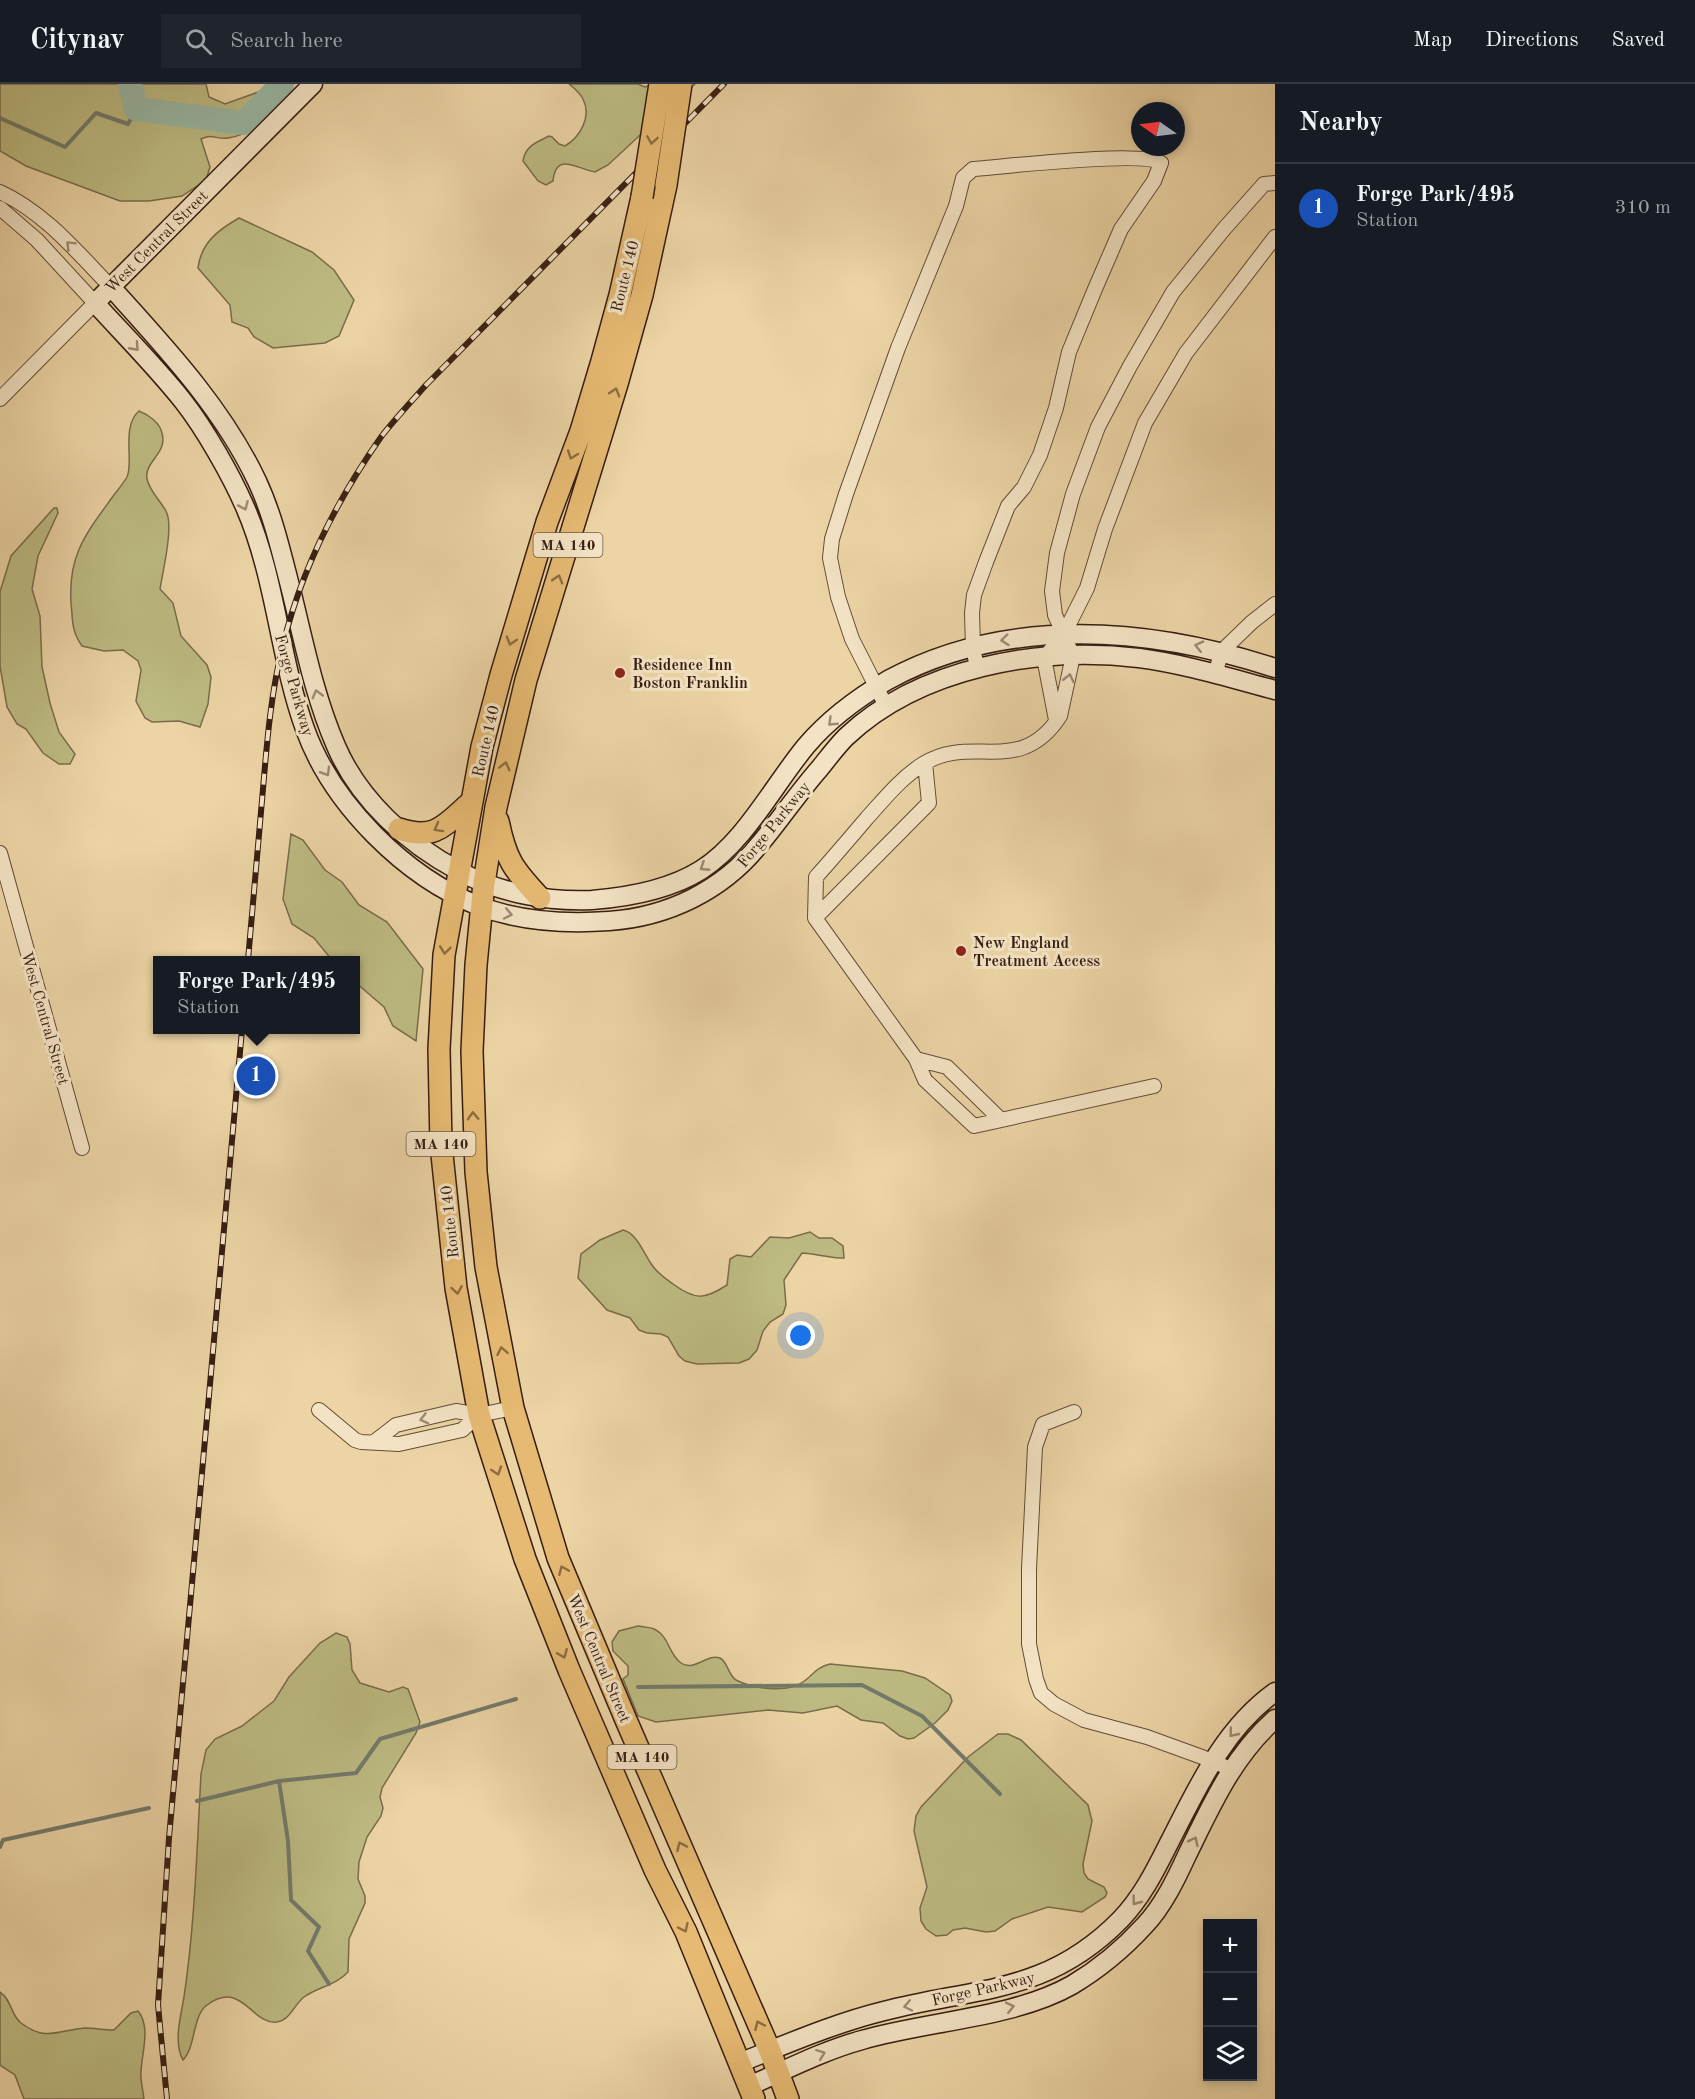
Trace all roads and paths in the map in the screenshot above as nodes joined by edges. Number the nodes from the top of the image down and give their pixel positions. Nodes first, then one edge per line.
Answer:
1 (313, 84) edge
2 (660, 84) edge
3 (681, 84) edge
4 (1275, 183) edge
5 (0, 192) edge
6 (0, 208) edge
7 (1275, 237) edge
8 (111, 287) junction
9 (95, 303) junction
10 (0, 399) edge
11 (1275, 604) edge
12 (1064, 634) junction
13 (973, 647) junction
14 (1222, 651) junction
15 (1074, 656) junction
16 (1044, 658) junction
17 (977, 668) junction
18 (1275, 668) edge
19 (1215, 674) junction
20 (876, 688) junction
21 (1275, 690) edge
22 (886, 706) junction
23 (1056, 722) junction
24 (925, 763) junction
25 (470, 802) junction
26 (496, 807) junction
27 (399, 829) junction
28 (0, 853) edge
29 (459, 871) junction
30 (484, 883) junction
31 (454, 894) junction
32 (540, 897) junction
33 (481, 907) junction
34 (815, 918) junction
35 (916, 1059) junction
36 (1154, 1086) dead end
37 (1001, 1120) junction
38 (82, 1148) dead end
39 (513, 1408) junction
40 (319, 1410) dead end
41 (1074, 1412) dead end
42 (479, 1415) junction
43 (374, 1442) junction
44 (1275, 1692) edge
45 (1275, 1719) edge
46 (1213, 1761) junction
47 (1232, 1770) junction
48 (770, 2051) junction
49 (740, 2063) junction
50 (779, 2073) junction
51 (751, 2092) edge
52 (788, 2099) edge

1 - 8 street, West Central Street
2 -> 25 main road, Route 140 / MA 140, bridge
26 -> 3 main road, Route 140 / MA 140, bridge
4 - 12 street
8 -> 5 street
6 - 9 street
7 - 12 street
8 - 9 street, West Central Street
27 -> 8 street, Forge Parkway
9 - 10 street, West Central Street
9 -> 31 street, Forge Parkway
11 - 14 street
12 -> 13 street, Forge Parkway
14 -> 12 street, Forge Parkway
12 - 15 street
12 - 16 street
13 - 17 street
13 - 20 street, Forge Parkway
13 - 20 street
14 - 18 street, Forge Parkway
14 - 19 street
15 - 16 street, Forge Parkway
15 - 19 street, Forge Parkway
23 -> 15 street
16 - 17 street, Forge Parkway
16 - 23 street
17 - 22 street, Forge Parkway
19 - 21 street, Forge Parkway
20 - 22 street
20 -> 32 street, Forge Parkway
33 -> 22 street, Forge Parkway
23 - 24 street
24 - 34 street
24 - 34 street
25 -> 27 main road
25 - 29 main road, Route 140 / MA 140
26 - 30 main road, Route 140 / MA 140
26 - 32 main road
27 - 29 street, Forge Parkway
28 - 38 street, West Central Street
29 - 30 street, Forge Parkway
29 - 31 main road, Route 140 / MA 140
30 - 32 street, Forge Parkway
30 - 33 main road, Route 140 / MA 140
31 - 33 street, Forge Parkway
31 -> 42 main road, Route 140 / MA 140
39 -> 33 main road, Route 140 / MA 140
34 - 35 street
35 - 37 street
35 - 37 street
36 - 37 street
39 - 42 street
48 -> 39 main road, West Central Street / MA 140
40 - 43 street
41 - 46 street
42 - 43 street
42 -> 43 street
42 -> 49 main road, West Central Street / MA 140
44 -> 46 street, Forge Parkway
45 - 47 street, Forge Parkway
46 - 47 street
46 -> 48 street, Forge Parkway
50 -> 47 street, Forge Parkway
48 - 49 street, Forge Parkway
48 - 50 main road, West Central Street / MA 140
49 - 51 main road, West Central Street / MA 140
50 - 51 street, Forge Parkway
50 - 52 main road, West Central Street / MA 140

